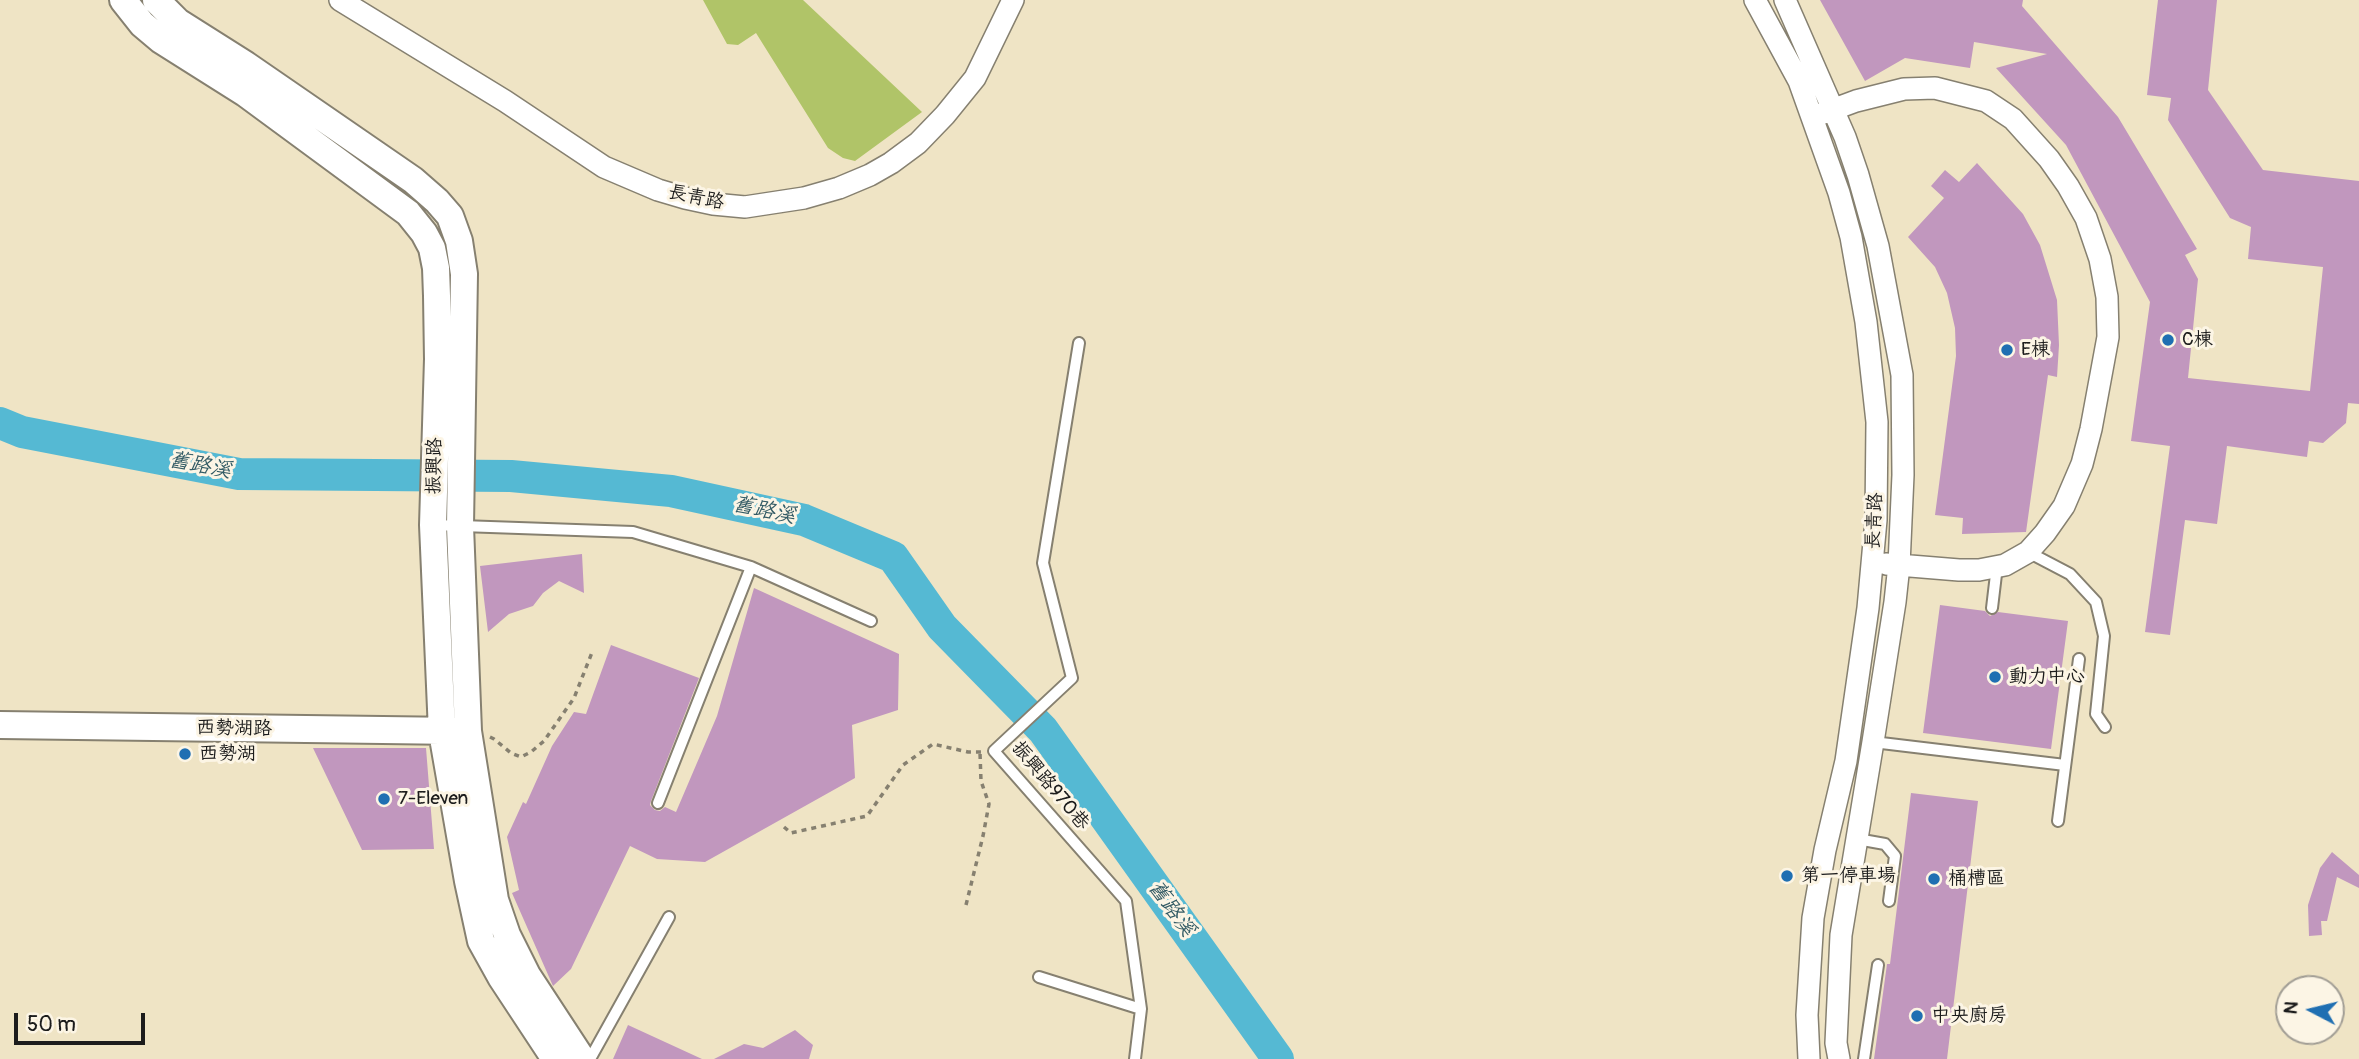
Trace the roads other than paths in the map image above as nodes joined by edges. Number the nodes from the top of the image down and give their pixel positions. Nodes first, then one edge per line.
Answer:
1 (123, 0) edge
2 (156, 0) edge
3 (340, 0) edge
4 (1013, 0) edge
5 (1755, 0) edge
6 (1785, 0) edge
7 (1833, 108) junction
8 (1812, 118) junction
9 (1079, 344) dead end
10 (447, 525) junction
11 (2028, 552) junction
12 (1873, 563) junction
13 (1899, 565) junction
14 (1997, 566) junction
15 (751, 567) junction
16 (1992, 608) dead end
17 (871, 621) dead end
18 (2079, 659) dead end
19 (0, 725) edge
20 (2105, 727) dead end
21 (455, 731) junction
22 (1873, 742) junction
23 (2065, 765) junction
24 (658, 803) dead end
25 (2058, 821) dead end
26 (1857, 839) junction
27 (1889, 901) dead end
28 (669, 917) dead end
29 (1824, 961) junction
30 (1878, 965) dead end
31 (1039, 977) dead end
32 (1141, 1009) junction
33 (555, 1059) edge
34 (582, 1059) edge
35 (590, 1059) edge
36 (1135, 1059) edge
37 (1809, 1059) edge
38 (1839, 1059) edge
39 (1864, 1059) edge

1 - 10 street, 振興路
2 - 10 street, 振興路
3 - 4 street, 長青路
5 - 8 street, 長青路
6 - 7 street, 長青路
7 - 8 street
7 - 11 street
7 - 13 street, 長青路
8 - 12 street, 長青路
9 - 32 lane, 振興路970巷
10 - 15 lane
10 - 21 street, 振興路
11 - 14 street
11 - 20 lane
12 - 13 street
12 - 29 street, 長青路
13 - 14 street
13 - 22 street, 長青路
14 - 16 lane
15 - 17 lane
15 - 24 lane
18 - 23 lane
19 - 21 street, 西勢湖路
21 - 33 street, 振興路
21 - 34 street, 振興路
22 - 23 lane
22 - 26 street, 長青路
23 - 25 lane
26 - 27 lane
26 - 29 street, 長青路
28 - 35 lane
29 - 37 street, 長青路
29 - 38 street, 長青路
30 - 39 lane
31 - 32 lane
32 - 36 lane, 振興路970巷

